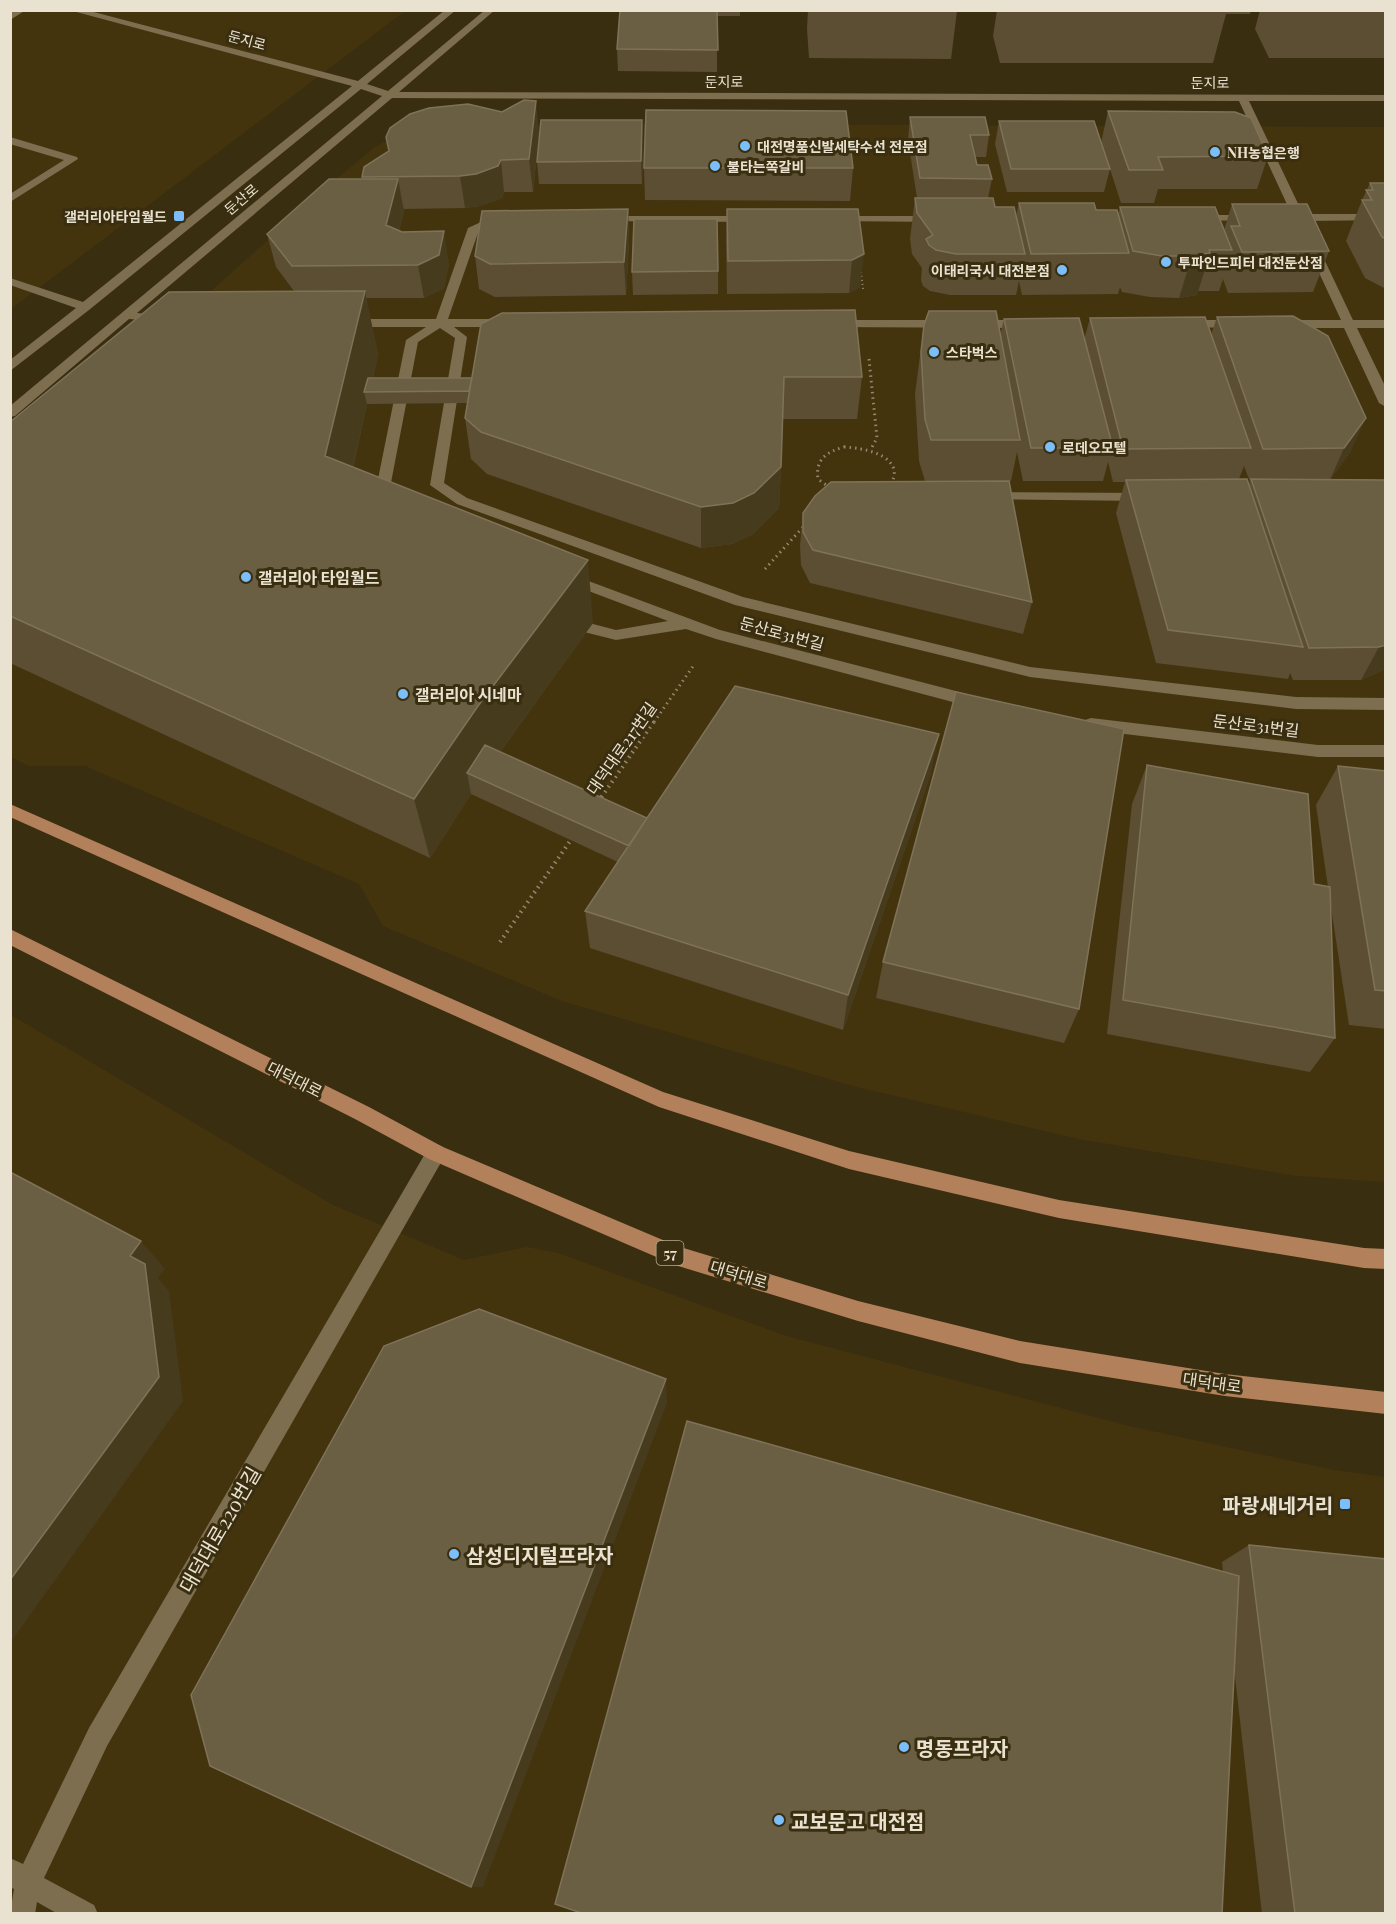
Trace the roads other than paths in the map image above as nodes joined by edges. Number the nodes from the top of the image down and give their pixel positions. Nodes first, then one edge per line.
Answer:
1 (22, 10) edge
2 (73, 10) edge
3 (452, 10) edge
4 (491, 10) edge
5 (10, 17) edge
6 (360, 85) junction
7 (388, 95) junction
8 (1242, 97) junction
9 (1386, 98) edge
10 (10, 140) edge
11 (10, 199) edge
12 (520, 218) edge
13 (1179, 218) edge
14 (1298, 218) junction
15 (1386, 218) edge
16 (592, 219) edge
17 (760, 219) edge
18 (820, 219) edge
19 (952, 219) edge
20 (10, 281) edge
21 (85, 307) junction
22 (125, 315) junction
23 (171, 320) edge
24 (335, 323) edge
25 (441, 323) junction
26 (522, 323) edge
27 (821, 324) edge
28 (1042, 324) edge
29 (1172, 324) edge
30 (1348, 324) junction
31 (1386, 324) edge
32 (10, 367) edge
33 (1386, 403) edge
34 (10, 412) edge
35 (382, 494) junction
36 (979, 496) edge
37 (1157, 497) edge
38 (400, 507) edge
39 (375, 513) edge
40 (556, 574) edge
41 (686, 623) junction
42 (589, 628) edge
43 (1386, 704) edge
44 (997, 708) edge
45 (1077, 722) edge
46 (1386, 751) edge
47 (10, 810) edge
48 (10, 936) edge
49 (436, 1153) junction
50 (1386, 1259) edge
51 (1386, 1403) edge
52 (20, 1877) edge
53 (22, 1914) edge
54 (85, 1914) edge

1 - 5 street
2 - 6 street, 둔지로
3 - 6 street, 둔산로
4 - 7 street, 둔산로
6 - 7 street, 둔지로
6 - 21 street, 둔산로
7 - 8 street, 둔지로
7 - 22 street, 둔산로
8 - 9 street, 둔지로
8 - 14 street
10 - 11 street
12 - 25 street
13 - 14 street
14 - 15 street
14 - 30 street
16 - 17 street
18 - 19 street
20 - 21 street
21 - 32 street, 둔산로
22 - 23 street
22 - 34 street, 둔산로
24 - 25 street
25 - 26 street
25 - 35 street
25 - 43 street, 둔산로31번길
27 - 28 street
29 - 30 street
30 - 31 street
30 - 33 street
35 - 38 street
35 - 39 street
36 - 37 street
40 - 41 street, 둔산로31번길
41 - 42 street
41 - 44 street, 둔산로31번길
45 - 46 street, 둔산로31번길
47 - 50 main road
48 - 49 main road, 대덕대로 / 57
49 - 51 main road, 대덕대로 / 57
49 - 52 street, 대덕대로220번길
52 - 53 street, 대덕대로220번길
52 - 54 street

